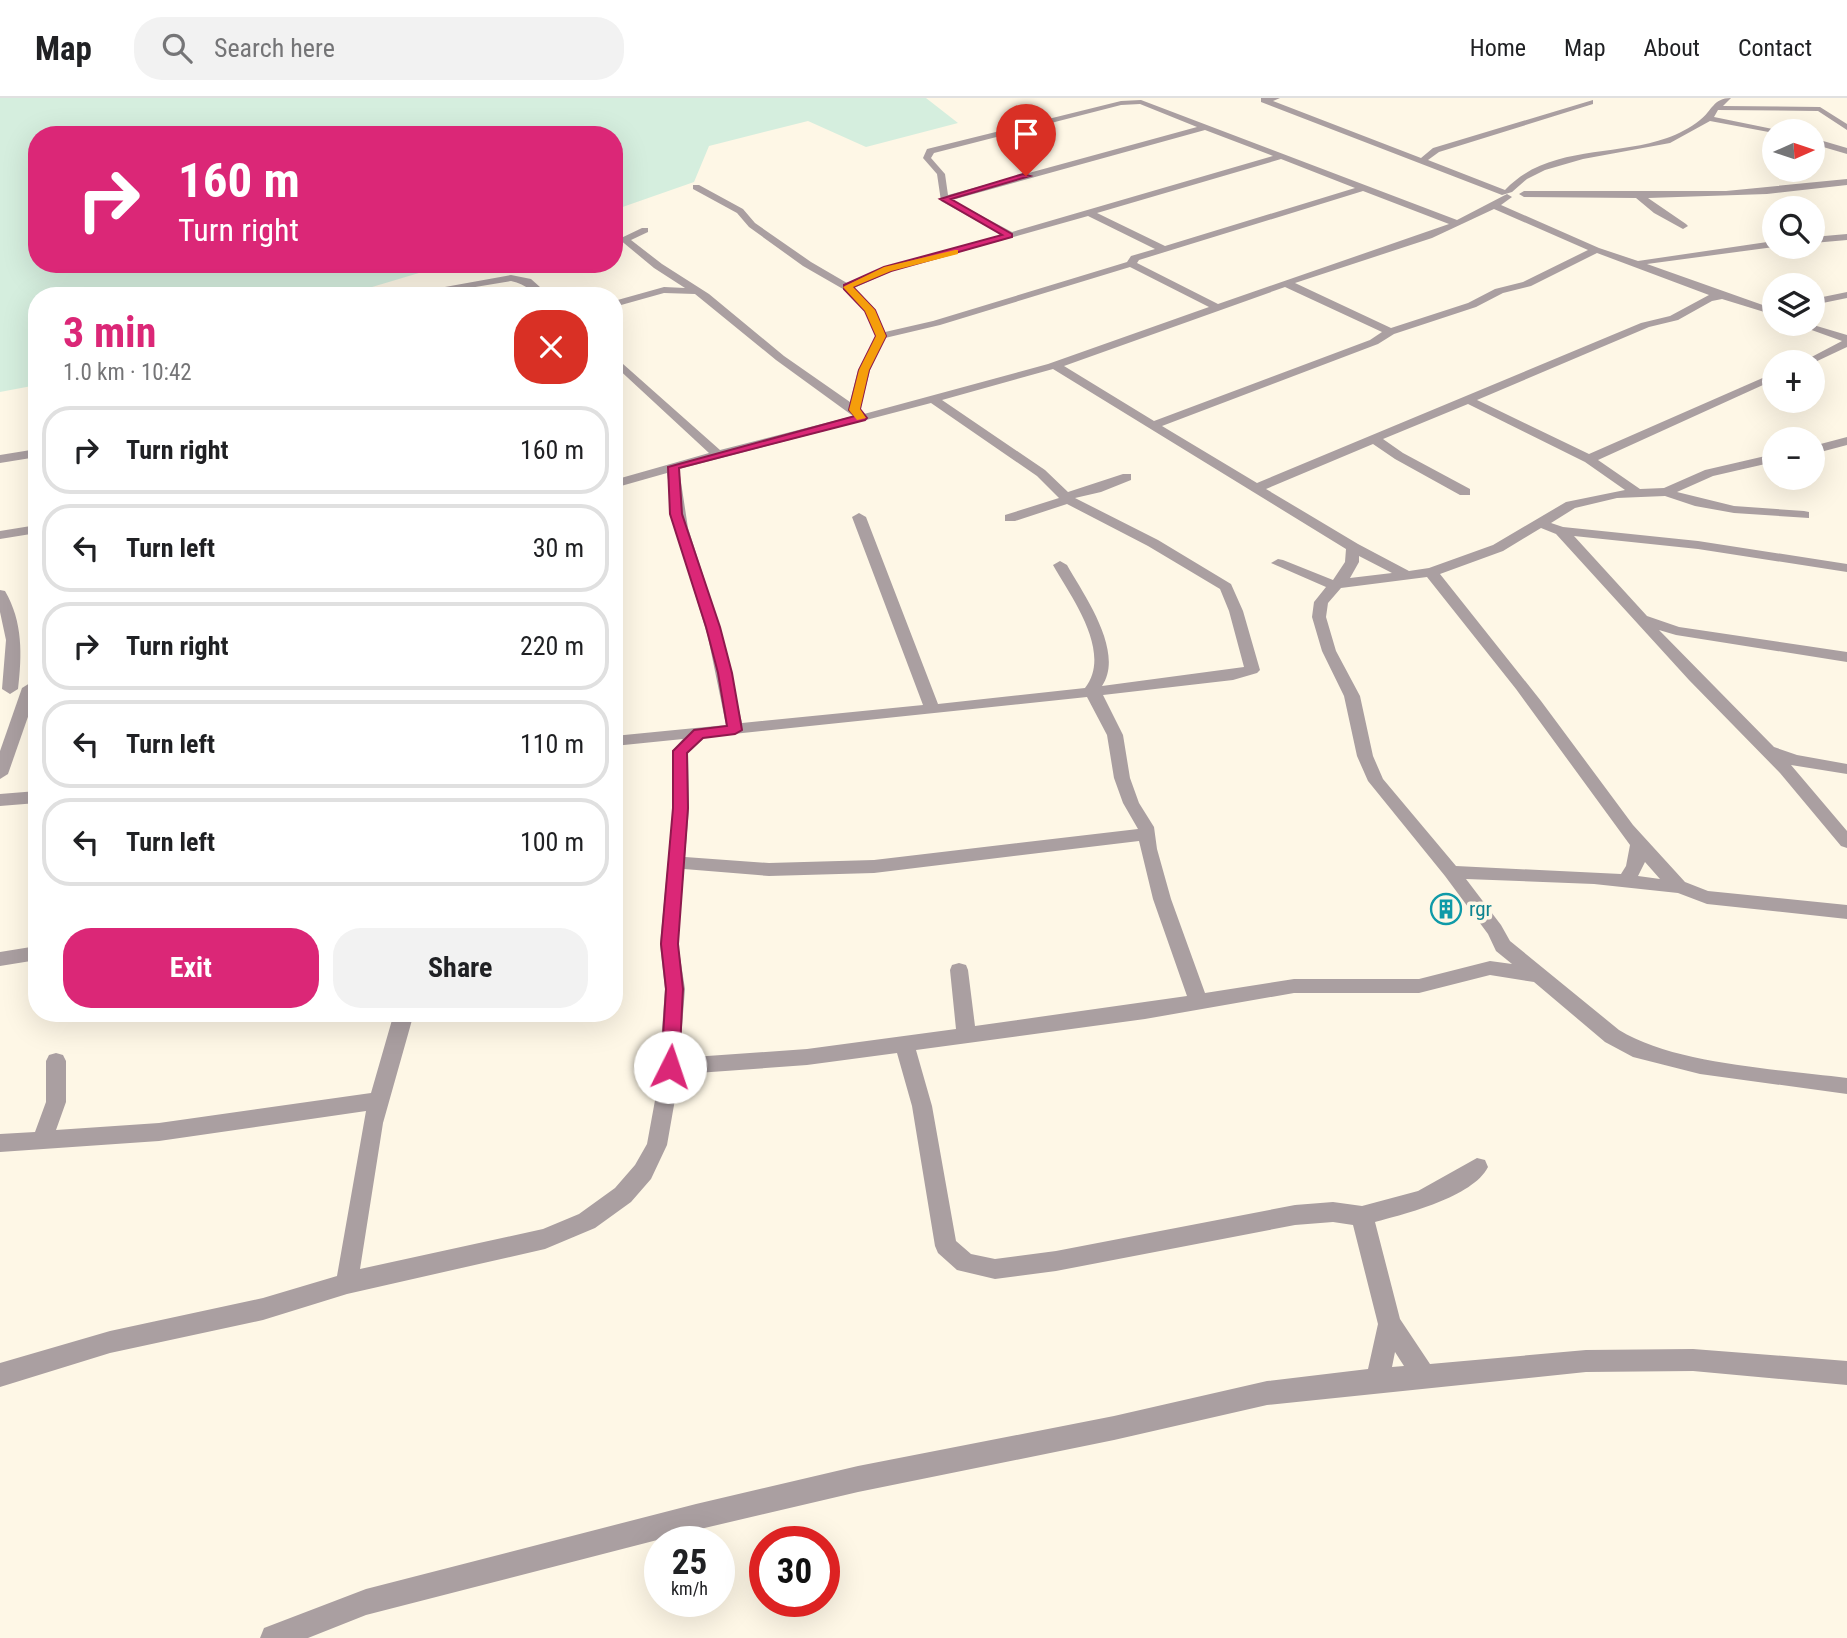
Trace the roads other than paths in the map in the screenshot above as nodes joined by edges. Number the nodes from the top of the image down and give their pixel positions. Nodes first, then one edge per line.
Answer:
1 (1276, 98) edge
2 (1727, 98) edge
3 (1261, 99) edge
4 (1137, 100) edge
5 (1590, 102) dead end
6 (1713, 108) junction
7 (1819, 109) junction
8 (1839, 110) dead end
9 (1708, 118) junction
10 (1205, 127) junction
11 (1762, 128) edge
12 (1847, 128) edge
13 (1825, 144) joint
14 (1847, 144) edge
15 (1847, 151) edge
16 (1281, 156) junction
17 (1423, 161) junction
18 (1847, 182) edge
19 (696, 187) dead end
20 (1363, 188) junction
21 (1506, 193) junction
22 (1637, 194) junction
23 (944, 199) junction
24 (1494, 205) junction
25 (1087, 212) junction
26 (1455, 223) junction
27 (1683, 226) dead end
28 (645, 230) dead end
29 (1009, 235) junction
30 (1847, 237) edge
31 (1825, 239) edge
32 (1762, 246) edge
33 (1166, 250) junction
34 (1596, 250) junction
35 (1131, 264) junction
36 (1639, 264) junction
37 (1286, 283) junction
38 (456, 287) edge
39 (534, 287) edge
40 (847, 287) junction
41 (694, 291) junction
42 (1847, 295) edge
43 (1722, 296) junction
44 (1825, 300) edge
45 (623, 301) edge
46 (1762, 307) edge
47 (1218, 308) junction
48 (1390, 332) junction
49 (1825, 333) edge
50 (881, 336) junction
51 (1847, 341) edge
52 (1825, 353) edge
53 (1054, 365) junction
54 (623, 367) edge
55 (1762, 381) edge
56 (934, 400) junction
57 (1469, 400) junction
58 (858, 414) junction
59 (1152, 426) junction
60 (1375, 439) junction
61 (1847, 441) edge
62 (1825, 447) edge
63 (28, 454) edge
64 (717, 454) junction
65 (0, 459) edge
66 (1589, 459) junction
67 (1762, 461) edge
68 (673, 467) junction
69 (1127, 477) dead end
70 (623, 481) edge
71 (1255, 489) junction
72 (1465, 492) dead end
73 (1636, 492) junction
74 (1666, 492) junction
75 (1067, 497) junction
76 (1804, 515) dead end
77 (859, 517) dead end
78 (1010, 518) dead end
79 (1542, 524) junction
80 (28, 530) edge
81 (1561, 531) junction
82 (0, 535) edge
83 (1353, 547) junction
84 (1278, 563) dead end
85 (1060, 565) dead end
86 (1847, 568) edge
87 (1431, 572) junction
88 (1407, 575) junction
89 (1337, 585) junction
90 (0, 594) edge
91 (1642, 619) junction
92 (1847, 657) edge
93 (28, 688) edge
94 (5, 689) edge
95 (1089, 694) junction
96 (28, 698) edge
97 (932, 709) junction
98 (735, 730) junction
99 (699, 734) junction
100 (661, 736) junction
101 (623, 740) edge
102 (6, 744) edge
103 (680, 751) junction
104 (1790, 764) junction
105 (1847, 769) edge
106 (0, 774) edge
107 (28, 798) edge
108 (0, 800) edge
109 (1148, 834) junction
110 (1847, 842) edge
111 (1639, 844) junction
112 (676, 862) junction
113 (1451, 872) junction
114 (1626, 881) junction
115 (1679, 887) junction
116 (1847, 912) edge
117 (1503, 946) junction
118 (28, 954) edge
119 (0, 959) edge
120 (1490, 968) junction
121 (959, 970) dead end
122 (1535, 975) junction
123 (1198, 1002) junction
124 (402, 1022) edge
125 (967, 1034) junction
126 (904, 1043) junction
127 (672, 1050) junction
128 (55, 1061) dead end
129 (694, 1065) junction
130 (668, 1084) junction
131 (1847, 1086) edge
132 (380, 1100) junction
133 (42, 1140) junction
134 (0, 1143) edge
135 (1478, 1167) dead end
136 (1362, 1216) junction
137 (347, 1283) junction
138 (1390, 1324) junction
139 (1847, 1373) edge
140 (0, 1375) edge
141 (1425, 1377) junction
142 (1377, 1380) junction
143 (274, 1638) edge

1 - 3 street
2 - 6 street
3 - 17 street
4 - 10 street
4 - 23 street
5 - 17 street
6 - 7 street
6 - 9 street
7 - 8 street
7 - 12 street
9 - 11 street
9 - 21 street
10 - 16 street
10 - 23 street
13 - 14 street
13 - 15 street
16 - 20 street
16 - 25 street
17 - 21 street
18 - 22 street
19 - 40 street
20 - 26 street
20 - 33 street
21 - 22 street
21 - 24 street
22 - 27 street
23 - 29 street
24 - 26 street
24 - 34 street
25 - 29 street
25 - 33 street
26 - 37 street
28 - 41 street
29 - 40 street
30 - 31 street
32 - 36 street
33 - 35 street
34 - 36 street
34 - 48 street
35 - 47 street
35 - 50 street
36 - 43 street
37 - 47 street
37 - 48 street
38 - 39 street
40 - 50 street
41 - 45 street
41 - 58 street
42 - 44 street
43 - 46 street
43 - 57 street
47 - 53 street
48 - 59 street
49 - 51 street
50 - 58 street
51 - 52 street
53 - 56 street
53 - 59 street
54 - 64 street
55 - 66 street
56 - 58 street
56 - 75 street
57 - 60 street
57 - 66 street
58 - 64 street
59 - 71 street
60 - 71 street
60 - 72 street
61 - 62 street
63 - 65 street
64 - 68 street
66 - 73 street
67 - 74 street
68 - 70 street
68 - 98 street
69 - 75 street
71 - 83 street
73 - 74 street
73 - 79 street
74 - 76 street
75 - 78 street
75 - 95 street
77 - 97 street
79 - 81 street
79 - 87 street
80 - 82 street
81 - 86 street
81 - 91 street
83 - 88 street
83 - 89 street
84 - 89 street
85 - 95 street
87 - 88 street
87 - 111 street
88 - 89 street
89 - 113 street
90 - 94 street
91 - 92 street
91 - 104 street
93 - 94 street
95 - 97 street
95 - 109 street
96 - 102 street
97 - 98 street
98 - 99 street
99 - 100 street
99 - 103 street
100 - 101 street
100 - 103 street
102 - 106 street
103 - 112 street
104 - 105 street
104 - 110 street
107 - 108 street
109 - 112 street
109 - 123 street
111 - 114 street
111 - 115 street
112 - 127 street
113 - 114 street
113 - 117 street
114 - 115 street
115 - 116 street
117 - 120 street
117 - 122 street
118 - 119 street
120 - 122 street
120 - 123 street
121 - 125 street
122 - 131 street
123 - 125 street
124 - 132 street
125 - 126 street
126 - 129 street
126 - 136 street
127 - 129 street
127 - 130 street
128 - 133 street
129 - 130 street
130 - 137 street
132 - 133 street
132 - 137 street
133 - 134 street
135 - 136 street
136 - 138 street
137 - 140 street
138 - 141 street
138 - 142 street
139 - 141 street
141 - 142 street
142 - 143 street

